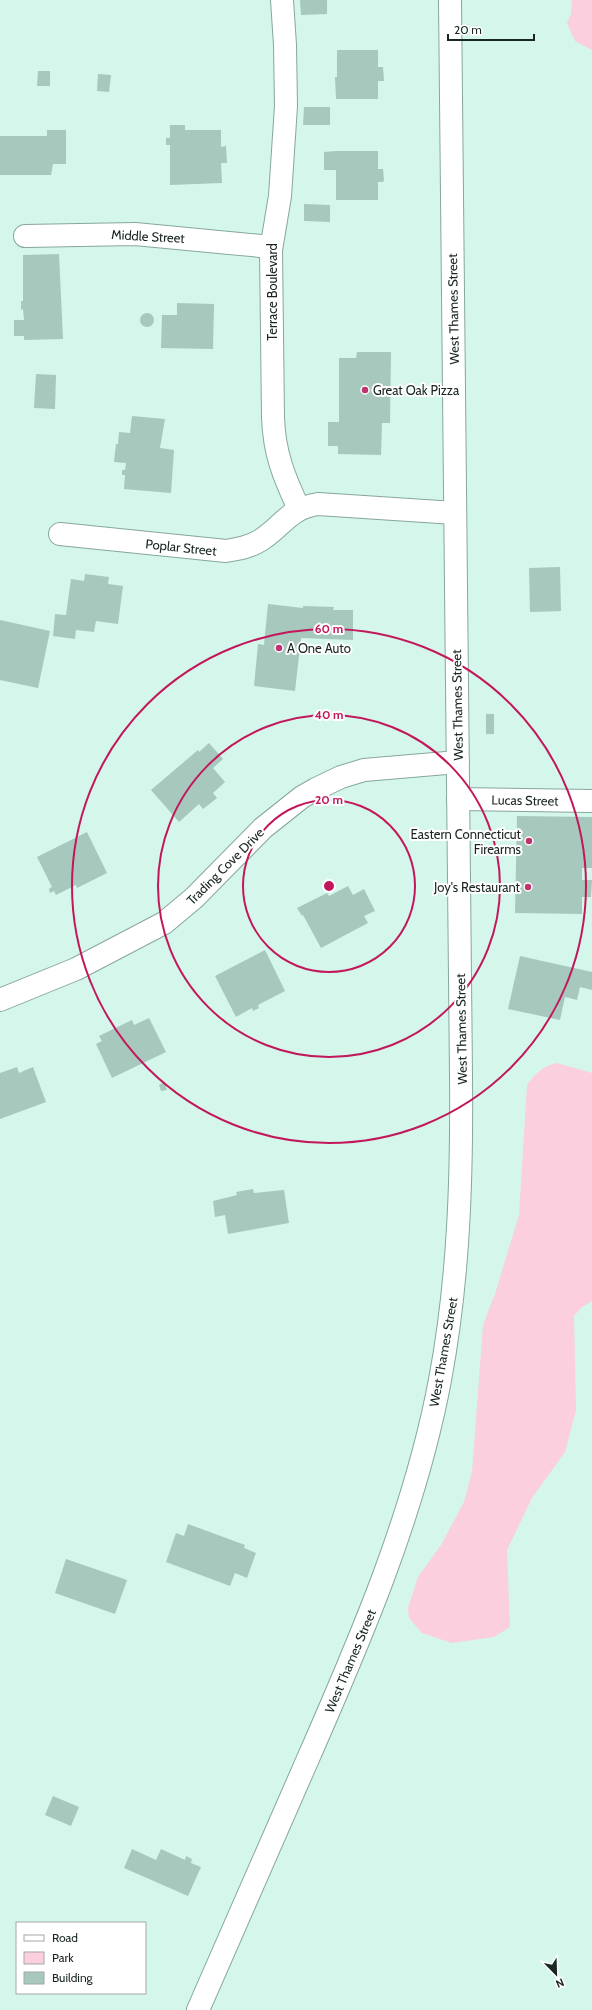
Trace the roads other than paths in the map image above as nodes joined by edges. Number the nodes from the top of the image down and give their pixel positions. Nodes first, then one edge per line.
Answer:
1 (282, 0) edge
2 (450, 0) edge
3 (25, 236) dead end
4 (271, 247) junction
5 (299, 509) junction
6 (455, 513) junction
7 (60, 534) dead end
8 (458, 762) junction
9 (458, 799) junction
10 (592, 802) edge
11 (0, 1000) edge
12 (198, 2010) edge

1 - 4 main road, Terrace Boulevard
2 - 6 main road, West Thames Street
3 - 4 main road, Middle Street
4 - 5 main road, Terrace Boulevard
5 - 6 main road, Poplar Street
5 - 7 main road, Poplar Street
6 - 8 main road, West Thames Street
8 - 9 main road, West Thames Street
8 - 11 main road, Trading Cove Drive
9 - 10 main road, Lucas Street
9 - 12 main road, West Thames Street

